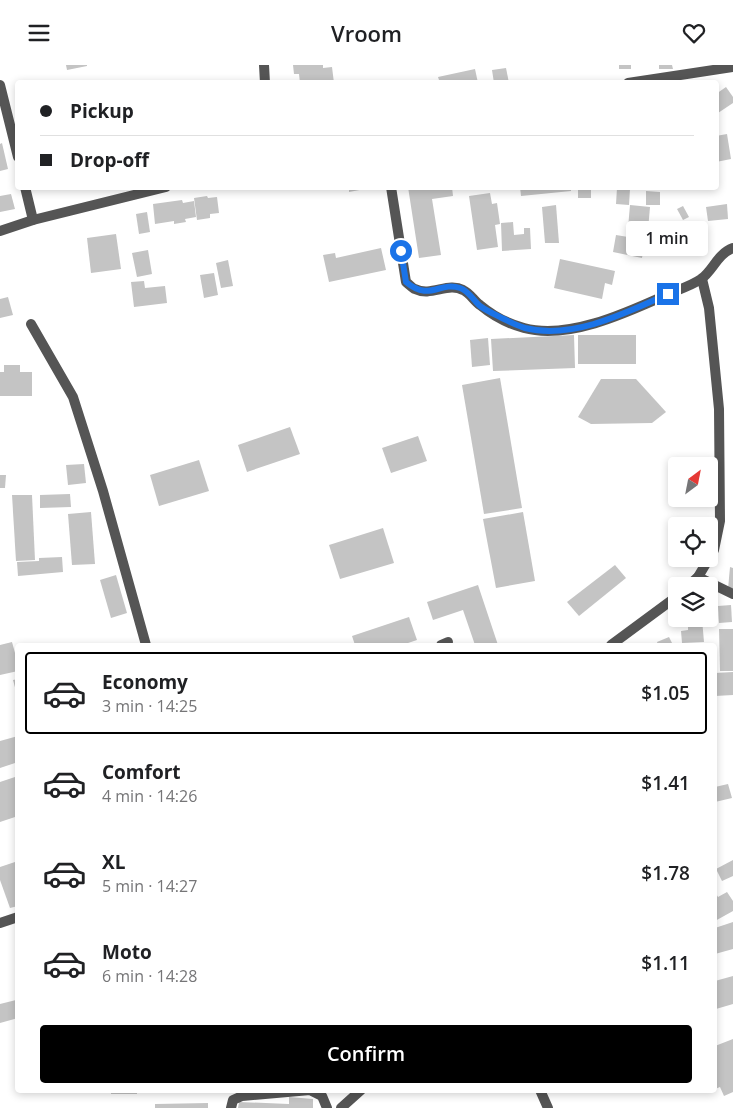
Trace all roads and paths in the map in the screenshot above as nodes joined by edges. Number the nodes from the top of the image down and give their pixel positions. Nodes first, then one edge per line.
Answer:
1 (264, 65) edge
2 (733, 67) edge
3 (704, 68) edge
4 (265, 80) edge
5 (643, 80) edge
6 (0, 85) edge
7 (15, 145) edge
8 (26, 190) edge
9 (154, 190) edge
10 (391, 190) edge
11 (33, 220) junction
12 (0, 231) edge
13 (733, 248) edge
14 (702, 279) junction
15 (31, 324) dead end
16 (698, 577) edge
17 (718, 587) edge
18 (733, 594) edge
19 (668, 603) edge
20 (145, 643) edge
21 (613, 643) edge
22 (15, 918) edge
23 (1, 920) edge
24 (276, 1093) edge
25 (316, 1093) edge
26 (358, 1093) edge
27 (541, 1093) edge
28 (231, 1108) edge
29 (327, 1108) edge
30 (341, 1108) edge
31 (548, 1108) edge

1 - 4 street
2 - 3 street
3 - 5 street
6 - 7 street
8 - 11 street
9 - 11 street
10 - 14 street
11 - 12 street
13 - 14 street
14 - 16 street
15 - 20 street
17 - 18 street
19 - 21 street
22 - 23 street
24 - 28 street
25 - 29 street
26 - 30 street
27 - 31 street

